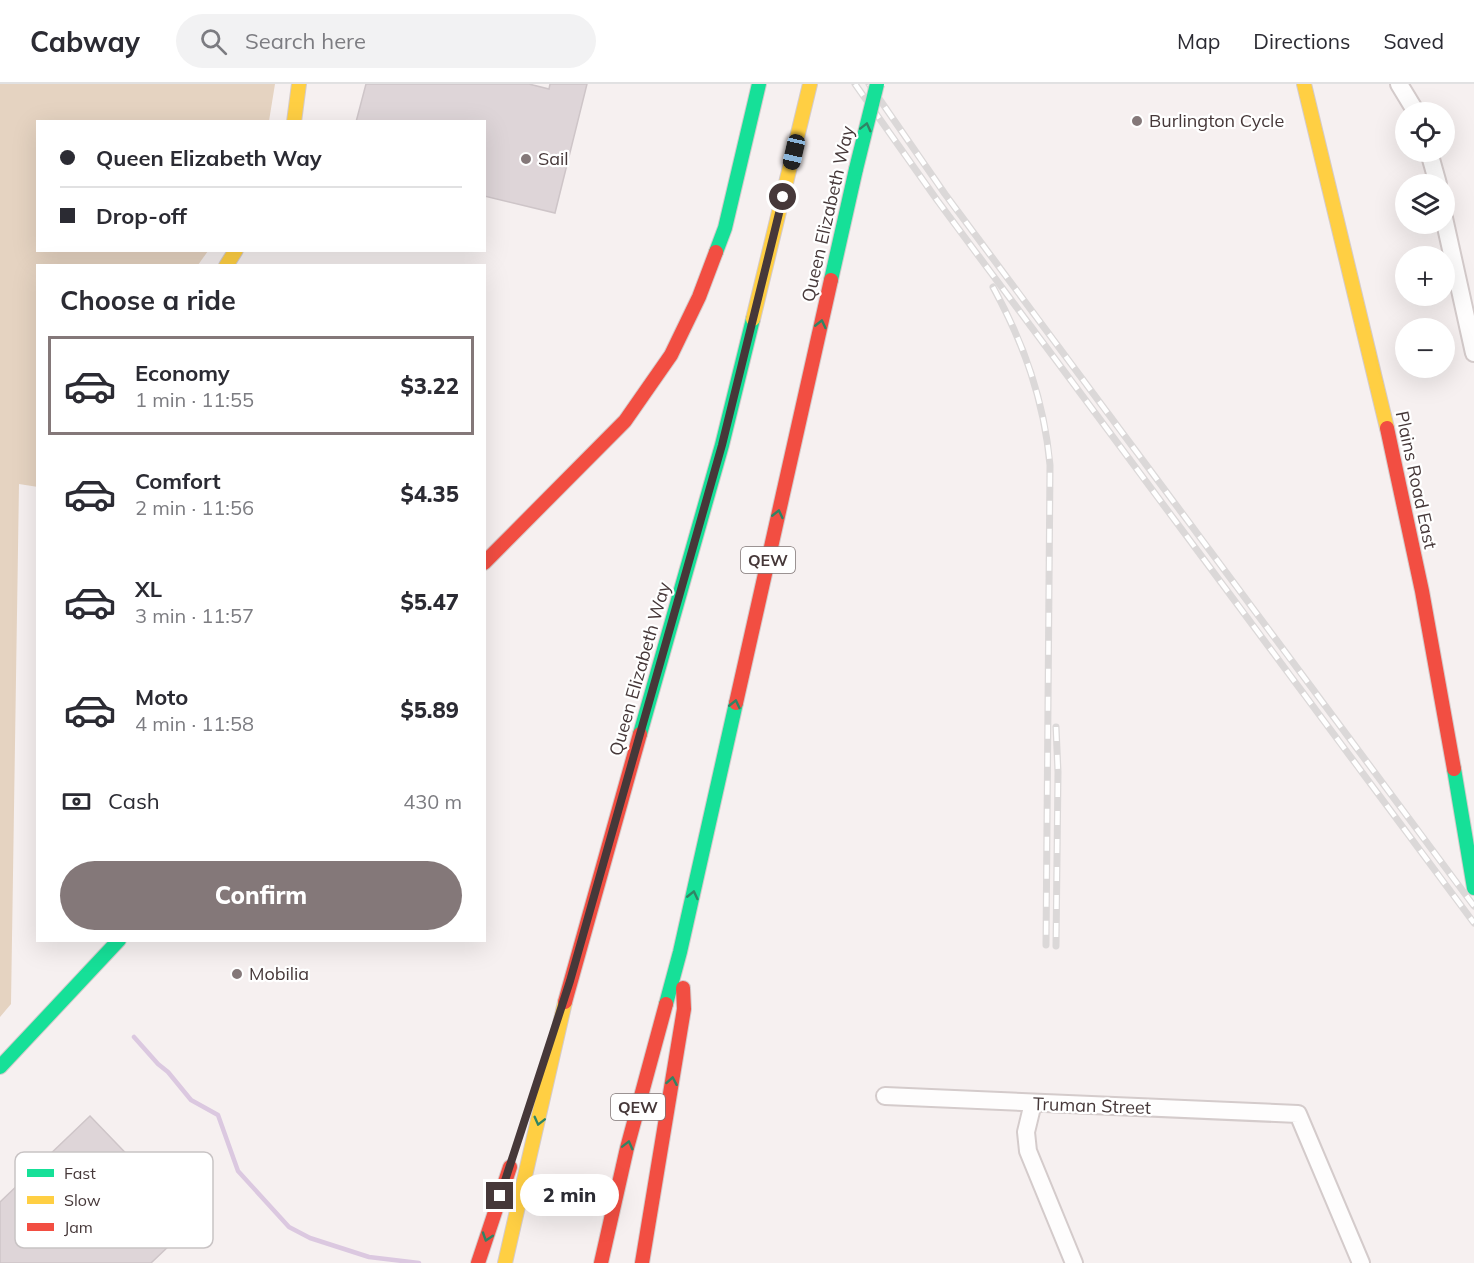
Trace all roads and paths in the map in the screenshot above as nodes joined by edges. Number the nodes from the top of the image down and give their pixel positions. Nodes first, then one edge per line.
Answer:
1 (299, 84) edge
2 (759, 84) edge
3 (810, 84) edge
4 (877, 84) edge
5 (1304, 84) edge
6 (1399, 84) edge
7 (1410, 102) edge
8 (294, 120) edge
9 (1448, 234) edge
10 (1474, 353) edge
11 (486, 561) edge
12 (1474, 888) edge
13 (117, 942) edge
14 (680, 952) junction
15 (570, 981) junction
16 (0, 1067) edge
17 (885, 1096) dead end
18 (1033, 1103) junction
19 (478, 1263) edge
20 (505, 1263) edge
21 (601, 1263) edge
22 (642, 1263) edge
23 (1074, 1263) edge
24 (1361, 1263) edge

1 - 8 main road
2 - 11 main road
3 - 15 main road, Queen Elizabeth Way
14 -> 4 main road, Queen Elizabeth Way / QEW, bridge
5 - 12 main road, Plains Road East
6 - 7 street
9 - 10 street
13 - 16 main road
21 -> 14 main road, Queen Elizabeth Way / QEW
22 -> 14 main road
15 -> 19 main road
15 -> 20 main road, Queen Elizabeth Way
17 - 18 street, Truman Street
18 - 23 street
18 - 24 street, Truman Street

